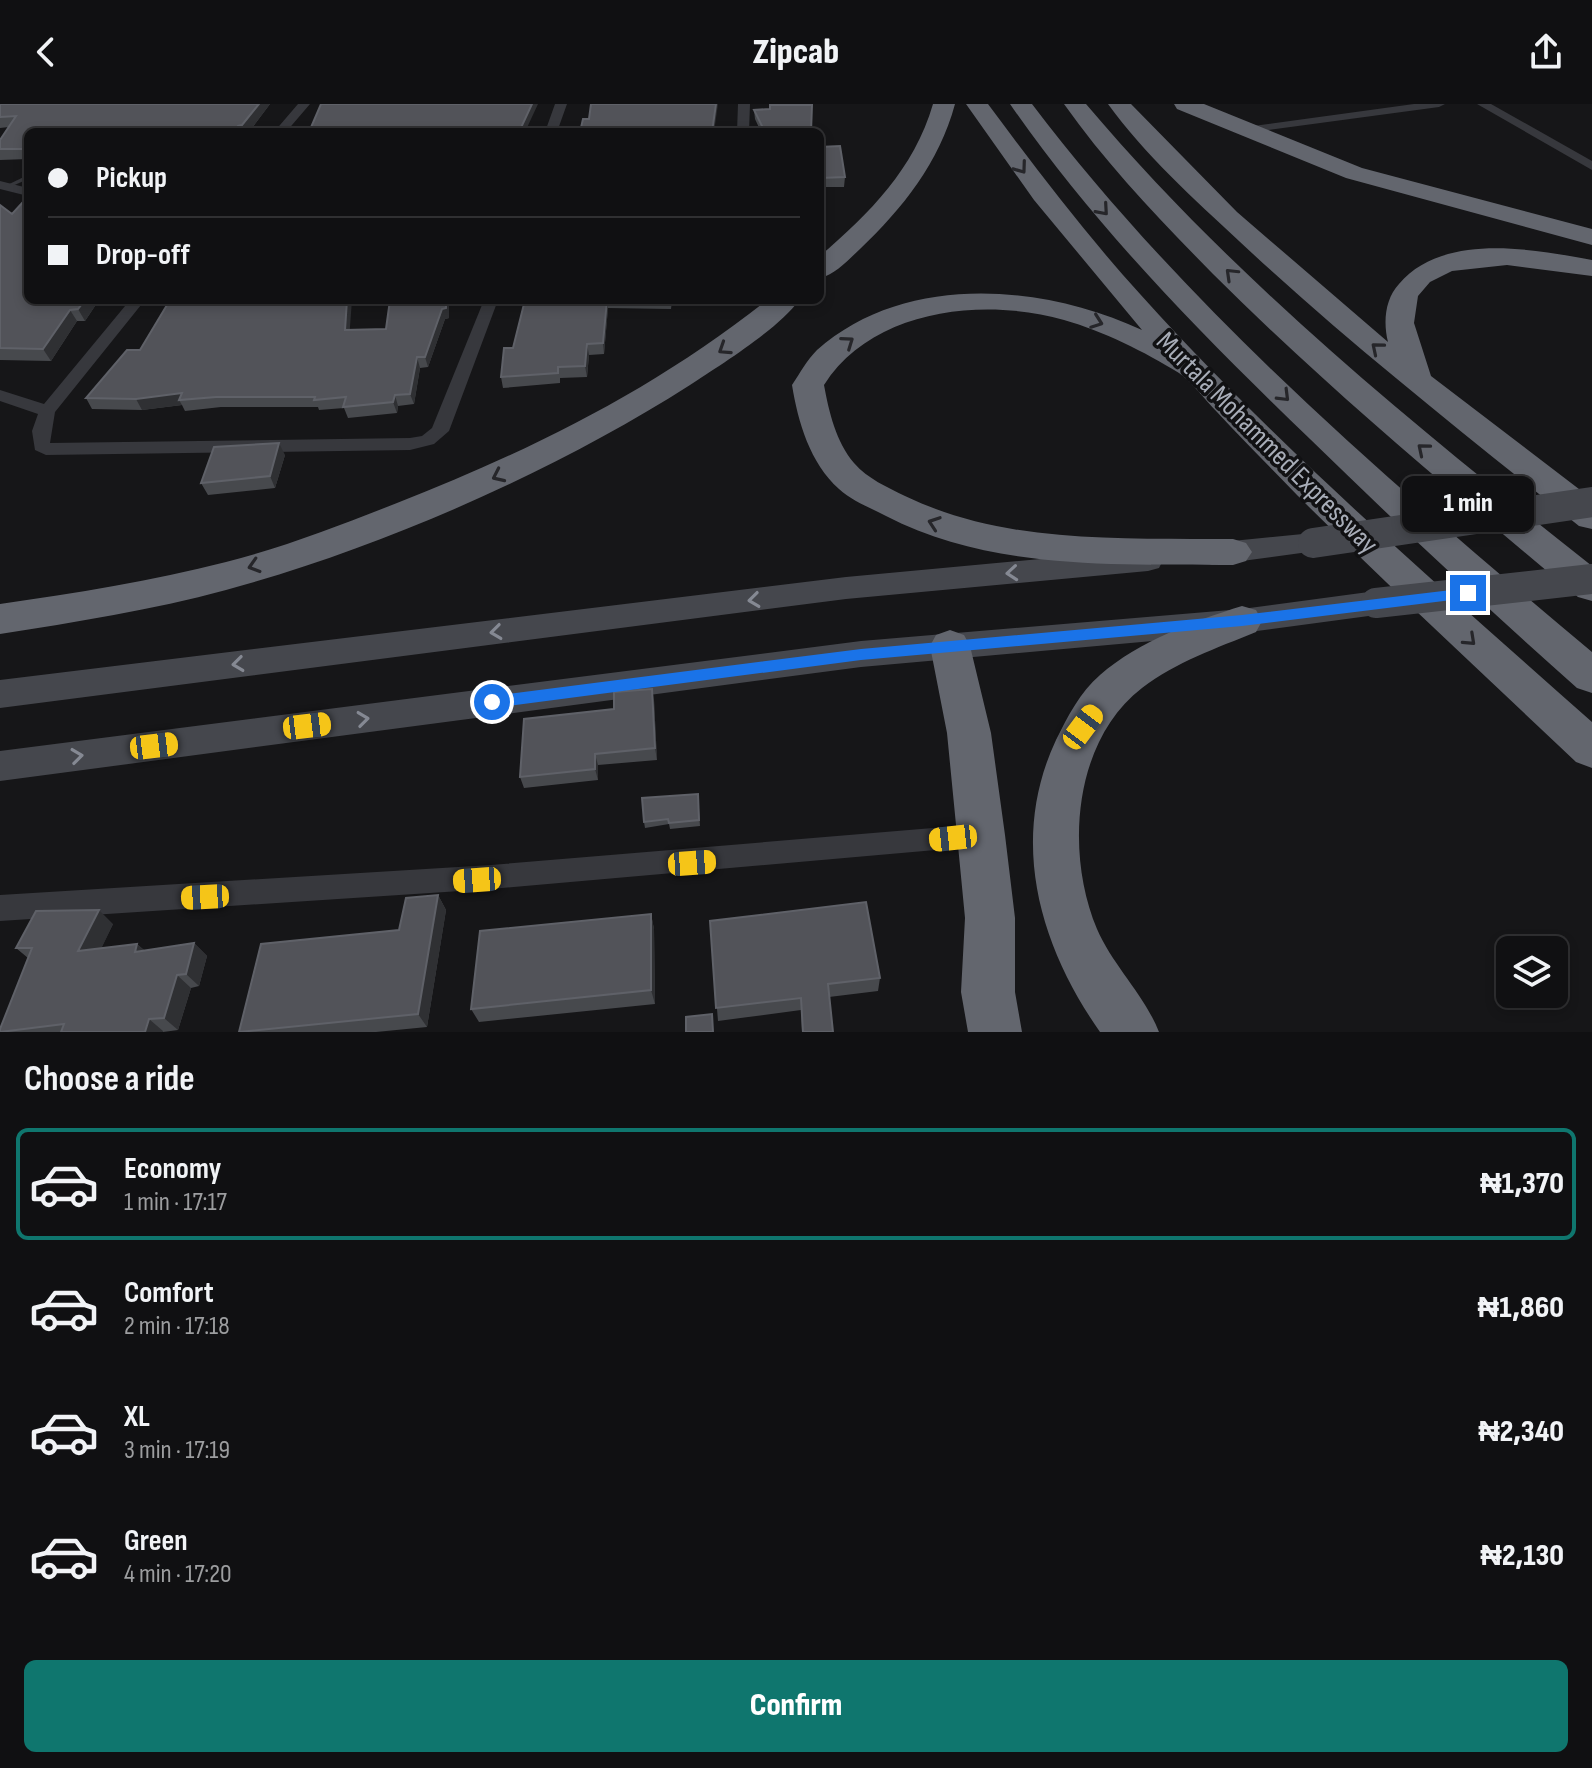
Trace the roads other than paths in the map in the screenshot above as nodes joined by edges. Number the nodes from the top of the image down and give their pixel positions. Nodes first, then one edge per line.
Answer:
1 (304, 104) edge
2 (561, 104) edge
3 (744, 104) edge
4 (944, 104) edge
5 (977, 104) edge
6 (1021, 104) edge
7 (1075, 104) edge
8 (1119, 104) edge
9 (1185, 104) edge
10 (1439, 104) edge
11 (1483, 104) edge
12 (283, 128) edge
13 (552, 128) edge
14 (743, 128) edge
15 (1246, 130) junction
16 (1592, 166) edge
17 (24, 178) edge
18 (3, 186) edge
19 (24, 191) edge
20 (1592, 237) edge
21 (824, 267) edge
22 (1592, 268) edge
23 (135, 304) edge
24 (489, 304) edge
25 (780, 304) edge
26 (1192, 368) junction
27 (1418, 383) junction
28 (0, 395) edge
29 (47, 411) junction
30 (1592, 502) edge
31 (1592, 517) edge
32 (1233, 552) junction
33 (1592, 579) edge
34 (1592, 587) edge
35 (0, 619) edge
36 (1242, 621) junction
37 (950, 646) junction
38 (1592, 676) edge
39 (0, 694) edge
40 (1589, 748) edge
41 (0, 766) edge
42 (981, 835) junction
43 (0, 908) edge
44 (995, 1032) edge
45 (1132, 1032) edge

1 - 12 street
2 - 13 street
3 - 14 street
4 - 21 highway
5 -> 26 highway, Murtala Mohammed Expressway
6 -> 38 highway, Murtala Mohammed Expressway
34 -> 7 highway
27 -> 8 highway
9 - 15 highway
10 - 15 street
11 - 16 street
15 - 20 highway
17 - 18 lane
18 - 19 street
22 - 27 highway
23 - 29 street
24 - 29 street
25 -> 35 highway
32 -> 26 highway
26 -> 40 highway, Murtala Mohammed Expressway
27 - 31 highway
28 - 29 street
30 - 32 main road, bridge
32 -> 39 main road
33 - 36 main road, bridge
36 - 37 main road
36 - 45 highway
41 -> 37 main road
37 - 42 highway
42 - 43 street
42 - 44 highway

